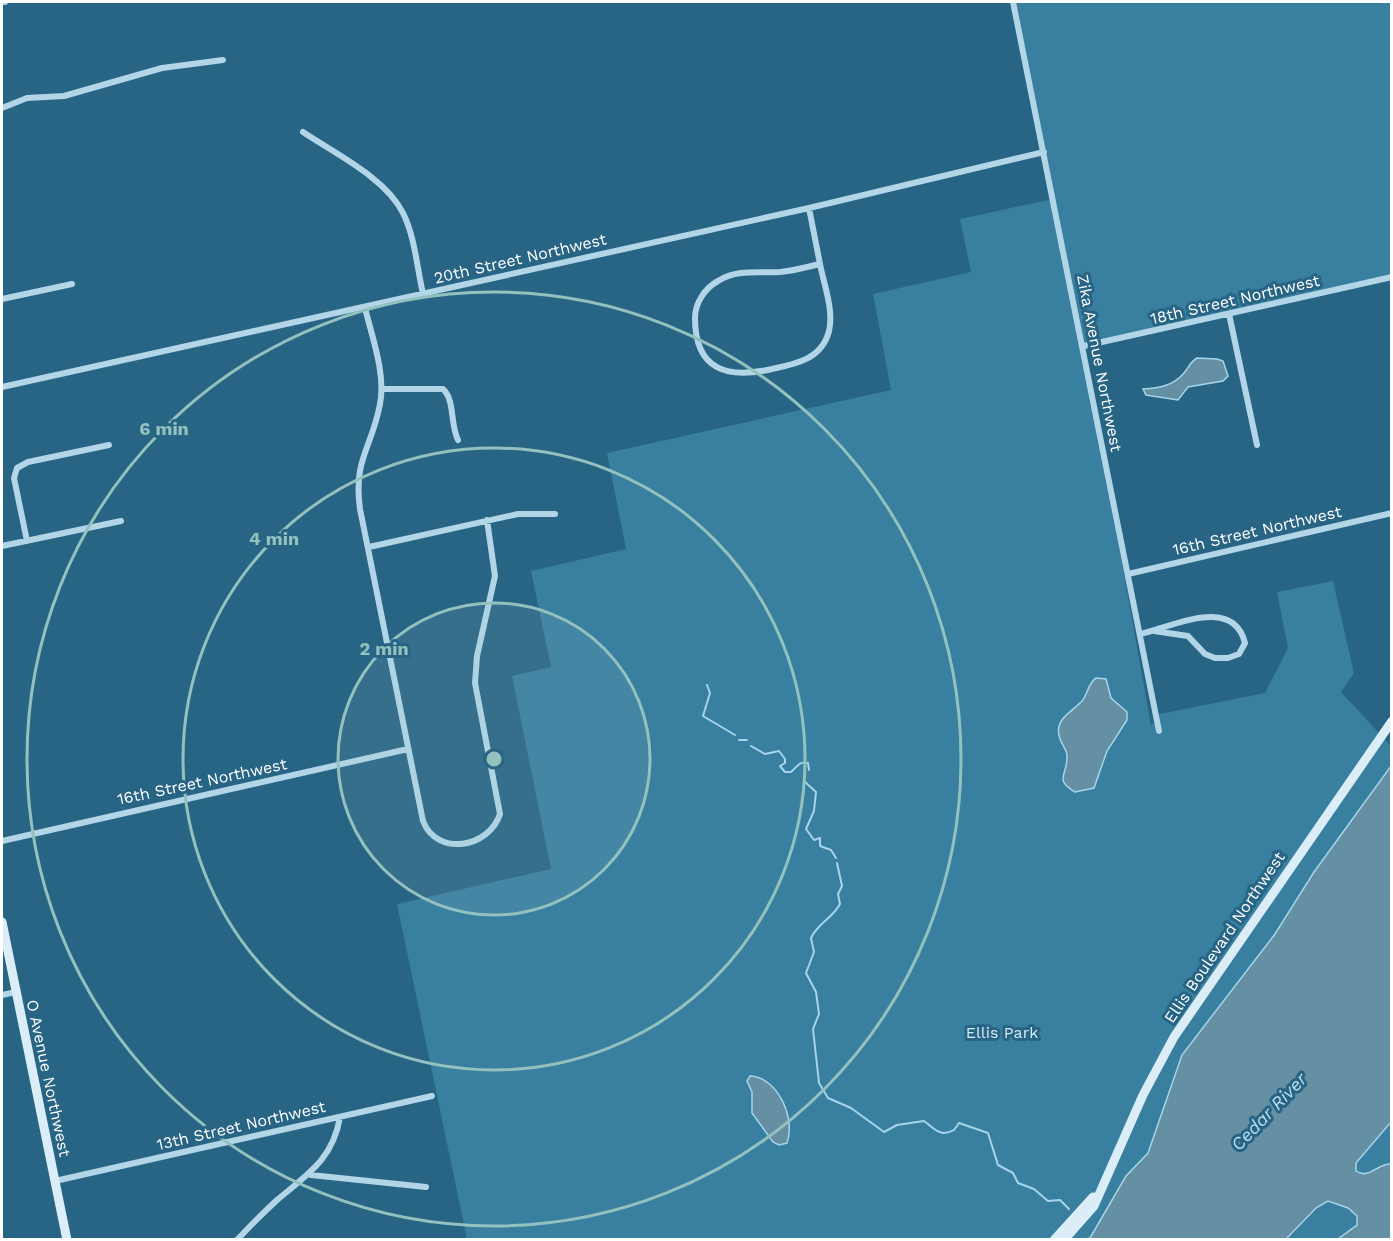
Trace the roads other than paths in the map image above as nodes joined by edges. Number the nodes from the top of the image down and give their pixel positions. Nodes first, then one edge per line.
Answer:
1 (1013, 2) edge
2 (224, 60) dead end
3 (2, 108) edge
4 (303, 132) dead end
5 (1044, 152) junction
6 (809, 208) junction
7 (820, 264) junction
8 (1392, 277) edge
9 (72, 284) dead end
10 (423, 294) junction
11 (2, 299) edge
12 (365, 308) junction
13 (1229, 314) junction
14 (1084, 346) junction
15 (2, 387) edge
16 (382, 389) junction
17 (458, 440) dead end
18 (109, 445) dead end
19 (1257, 445) dead end
20 (1392, 513) edge
21 (555, 514) dead end
22 (487, 520) junction
23 (121, 521) dead end
24 (27, 541) junction
25 (2, 546) edge
26 (369, 547) junction
27 (1128, 574) junction
28 (1155, 631) junction
29 (1140, 634) junction
30 (1392, 721) edge
31 (1158, 731) dead end
32 (408, 749) junction
33 (2, 841) edge
34 (2, 922) edge
35 (16, 992) junction
36 (2, 995) edge
37 (432, 1096) dead end
38 (340, 1117) junction
39 (311, 1174) junction
40 (55, 1181) junction
41 (1105, 1184) junction
42 (426, 1187) dead end
43 (68, 1239) edge
44 (237, 1239) edge
45 (1054, 1239) edge
46 (1064, 1239) edge

1 - 5 street, Zika Avenue Northwest
2 - 3 street
4 - 10 street
5 - 6 street, 20th Street Northwest
5 - 14 street, Zika Avenue Northwest
6 - 7 street
6 - 10 street, 20th Street Northwest
7 - 7 street
8 - 13 street, 18th Street Northwest
9 - 11 street
10 - 12 street, 20th Street Northwest
12 - 15 street, 20th Street Northwest
12 - 16 street
13 - 14 street, 18th Street Northwest
13 - 19 street
14 - 27 street, Zika Avenue Northwest
16 - 17 street
16 - 26 street
18 - 24 street
20 - 27 street, 16th Street Northwest
21 - 22 street
22 - 26 street
22 - 32 street
23 - 24 street
24 - 25 street
26 - 32 street
27 - 29 street, Zika Avenue Northwest
28 - 28 street
28 - 29 street
29 - 31 street, Zika Avenue Northwest
30 - 41 street, Ellis Boulevard Northwest
32 - 33 street, 16th Street Northwest
34 - 35 street, O Avenue Northwest
35 - 36 street
35 - 40 street, O Avenue Northwest
37 - 38 street, 13th Street Northwest
38 - 39 street
38 - 40 street, 13th Street Northwest
39 - 42 street
39 - 44 street
40 - 43 street, O Avenue Northwest
41 - 45 street, Ellis Boulevard Northwest
41 - 46 street, Ellis Boulevard Northwest

